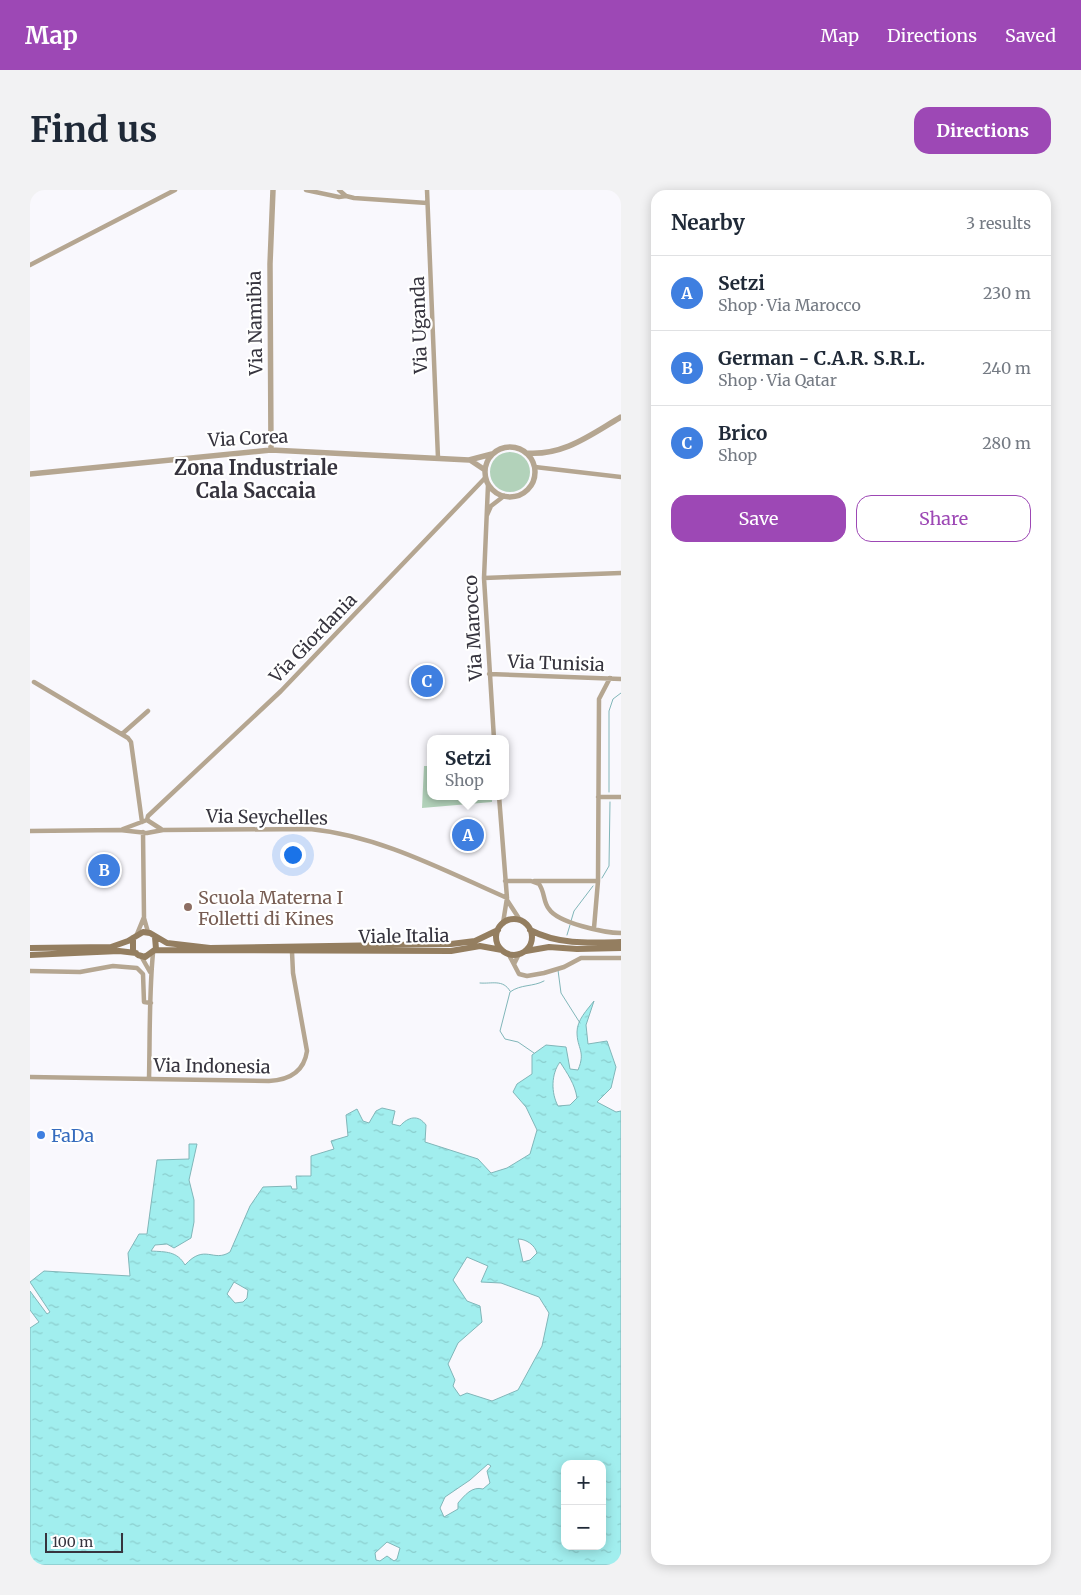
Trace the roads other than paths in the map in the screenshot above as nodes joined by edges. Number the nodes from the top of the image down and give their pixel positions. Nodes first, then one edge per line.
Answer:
1 (175, 190) edge
2 (306, 190) edge
3 (332, 190) edge
4 (339, 190) edge
5 (427, 190) edge
6 (271, 192) edge
7 (320, 194) junction
8 (346, 196) junction
9 (427, 203) junction
10 (30, 265) edge
11 (621, 417) edge
12 (271, 450) junction
13 (526, 453) junction
14 (492, 454) junction
15 (546, 454) junction
16 (438, 458) junction
17 (468, 460) junction
18 (534, 465) junction
19 (485, 470) junction
20 (30, 474) edge
21 (485, 478) junction
22 (621, 478) edge
23 (488, 485) junction
24 (504, 496) junction
25 (486, 516) junction
26 (621, 573) edge
27 (484, 578) junction
28 (489, 674) junction
29 (610, 678) junction
30 (621, 679) edge
31 (34, 682) dead end
32 (148, 711) dead end
33 (122, 734) junction
34 (494, 735) edge
35 (598, 797) junction
36 (621, 797) edge
37 (499, 800) edge
38 (141, 808) junction
39 (153, 811) junction
40 (146, 822) junction
41 (120, 830) junction
42 (163, 830) junction
43 (30, 831) edge
44 (145, 832) junction
45 (506, 881) junction
46 (531, 881) junction
47 (598, 881) junction
48 (507, 898) junction
49 (144, 917) junction
50 (520, 920) junction
51 (503, 923) junction
52 (594, 928) junction
53 (498, 930) junction
54 (530, 930) junction
55 (148, 932) junction
56 (621, 933) edge
57 (135, 935) junction
58 (154, 937) junction
59 (621, 942) edge
60 (30, 948) edge
61 (621, 948) edge
62 (154, 952) junction
63 (292, 952) junction
64 (505, 952) junction
65 (522, 952) junction
66 (30, 955) edge
67 (138, 955) junction
68 (621, 958) edge
69 (514, 964) junction
70 (30, 972) edge
71 (150, 972) junction
72 (151, 1003) junction
73 (30, 1077) edge
74 (149, 1079) junction

1 - 10 street
2 - 7 street
3 - 7 street
4 - 8 street
5 - 9 street, Via Uganda
6 - 12 street, Via Namibia
7 - 8 street
8 - 9 street
9 - 16 street, Via Uganda
11 - 15 street
12 - 16 street, Via Corea
12 - 20 street, Via Corea
13 - 14 street
13 - 15 street
13 - 18 street
14 - 17 street
14 - 19 street
15 - 18 street
16 - 17 street, Via Corea
17 - 19 street
18 - 22 street
18 - 24 street
19 - 21 street
21 - 23 street
21 - 39 street, Via Giordania
23 - 24 street
23 - 25 street, Via Marocco
24 - 25 street
25 - 27 street, Via Marocco
26 - 27 street
27 - 28 street, Via Marocco
28 - 29 street, Via Tunisia
28 - 34 street, Via Marocco
29 - 30 street, Via Tunisia
29 - 35 street
31 - 33 street
32 - 33 street
33 - 38 street
35 - 36 street
35 - 47 street
37 - 45 street
38 - 39 street
38 - 40 street
39 - 40 street, Via Giordania
40 - 41 street, Via Seychelles
40 - 42 street, Via Seychelles
40 - 44 street
40 - 44 street, Via Giordania
41 - 43 street, Via Seychelles
41 - 44 street, Via Seychelles
42 - 44 street, Via Seychelles
42 - 48 street, Via Seychelles
44 - 49 street
45 - 46 street
45 - 48 street
46 - 47 street
46 - 52 street
47 - 52 street
48 - 50 street
48 - 51 street
49 - 55 street
49 - 57 street
50 - 51 main road
50 - 54 main road
51 - 53 main road
52 - 56 street
53 - 58 main road, Viale Italia
53 - 64 main road
54 - 59 main road
54 - 65 main road
55 - 57 main road
55 - 58 main road
57 - 60 main road
57 - 67 main road
58 - 62 main road
61 - 65 main road
62 - 63 main road, Viale Italia
62 - 67 main road
62 - 71 street
63 - 64 main road, Viale Italia
63 - 74 street, Via Indonesia
64 - 65 main road
64 - 69 street
65 - 69 street
66 - 67 main road
67 - 71 street
68 - 69 street
70 - 72 street
71 - 72 street
72 - 74 street
73 - 74 street, Via Indonesia

